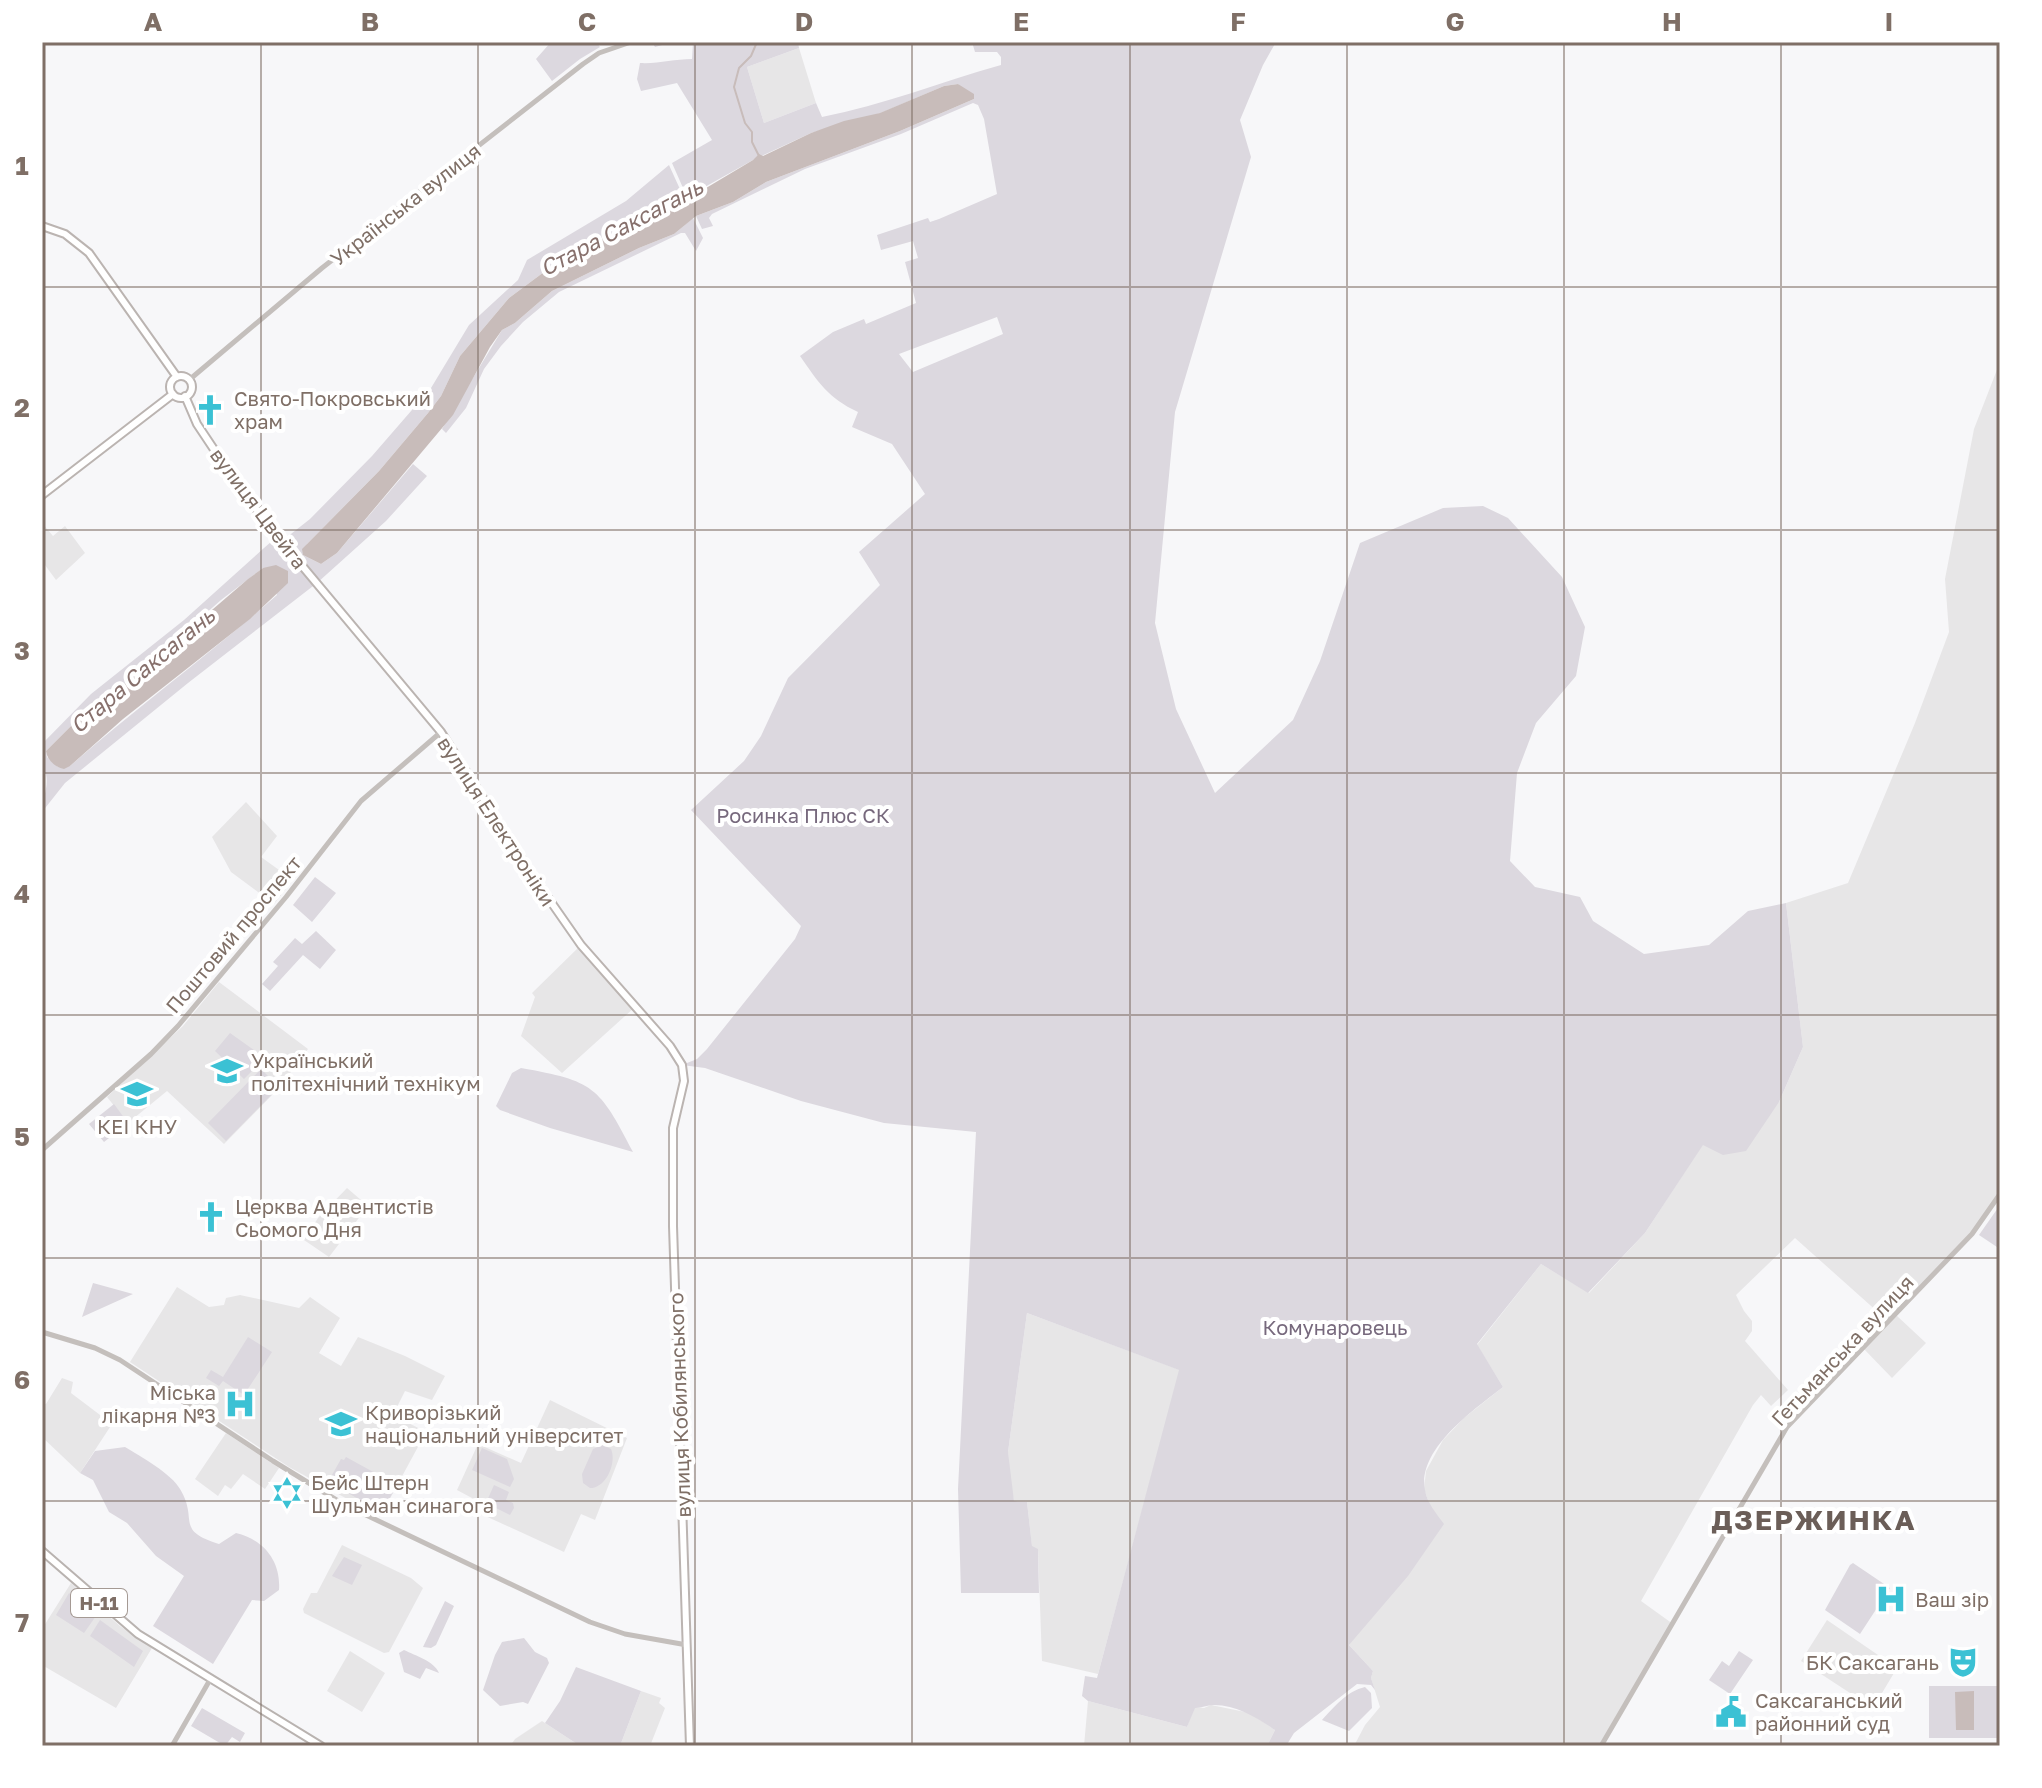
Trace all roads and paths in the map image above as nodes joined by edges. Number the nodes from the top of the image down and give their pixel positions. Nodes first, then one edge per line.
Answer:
1 (631, 42) edge
2 (42, 226) edge
3 (177, 377) junction
4 (189, 380) junction
5 (173, 394) junction
6 (185, 396) junction
7 (42, 495) edge
8 (312, 577) joint
9 (441, 732) junction
10 (682, 1065) joint
11 (42, 1150) edge
12 (2000, 1194) edge
13 (42, 1332) edge
14 (42, 1551) edge
15 (687, 1645) junction
16 (211, 1678) junction
17 (172, 1746) edge
18 (321, 1746) edge
19 (690, 1746) edge
20 (1601, 1746) edge

1 - 4 street, Українська вулиця
2 - 3 main road
3 - 4 main road
3 - 5 main road
4 - 6 main road
5 - 6 main road
5 - 7 main road
6 - 8 main road, вулиця Цвейга
8 - 9 main road, вулиця Електроніки
9 - 10 main road, вулиця Електроніки
9 - 11 street, Поштовий проспект
10 - 15 main road, вулиця Кобилянського
12 - 20 street, Гетьманська вулиця
13 - 15 street
14 - 16 main road, Н-11
15 - 19 main road, вулиця Кобилянського
16 - 17 street
16 - 18 main road, Н-11

